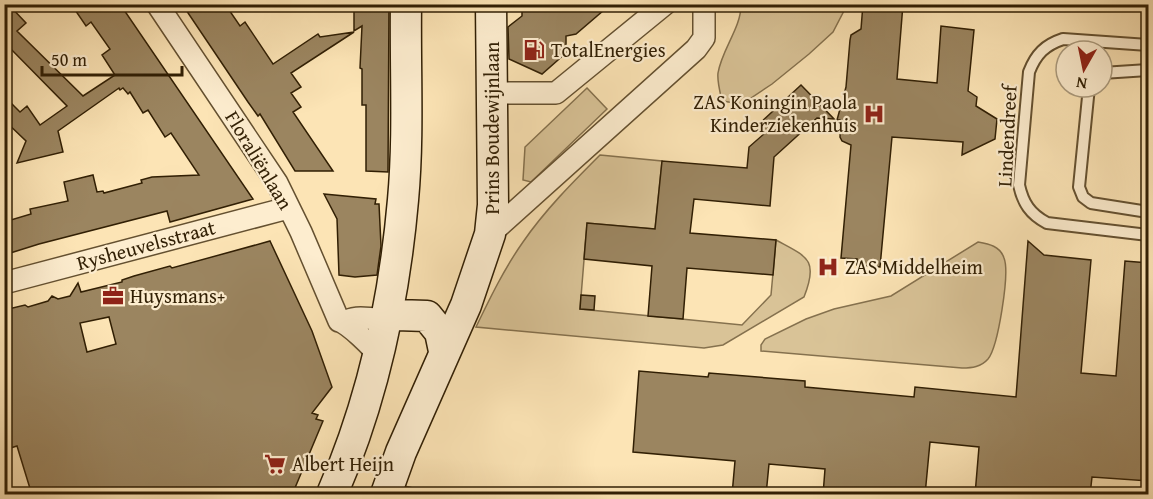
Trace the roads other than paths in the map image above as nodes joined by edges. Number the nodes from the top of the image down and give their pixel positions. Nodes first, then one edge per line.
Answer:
1 (157, 4) edge
2 (406, 4) edge
3 (491, 4) edge
4 (665, 4) edge
5 (704, 4) edge
6 (1149, 45) edge
7 (1149, 70) edge
8 (1114, 72) edge
9 (493, 93) junction
10 (1088, 99) edge
11 (288, 208) junction
12 (1149, 212) edge
13 (490, 234) junction
14 (1149, 235) edge
15 (4, 283) edge
16 (387, 318) junction
17 (345, 321) junction
18 (444, 351) junction
19 (380, 357) junction
20 (395, 493) edge
21 (332, 495) edge

1 - 11 street, Floraliënlaan
2 - 16 main road
3 - 9 main road, Prins Boudewijnlaan
4 - 9 street
5 - 13 street
6 - 14 lane, Lindendreef
7 - 8 lane
9 - 13 main road, Prins Boudewijnlaan
10 - 12 lane
11 - 15 street, Rysheuvelsstraat
11 - 17 street, Floraliënlaan
13 - 18 main road, Prins Boudewijnlaan
16 - 17 street
16 - 18 main road
16 - 19 main road
17 - 19 street, Floraliënlaan
18 - 20 main road, Prins Boudewijnlaan
19 - 21 main road

